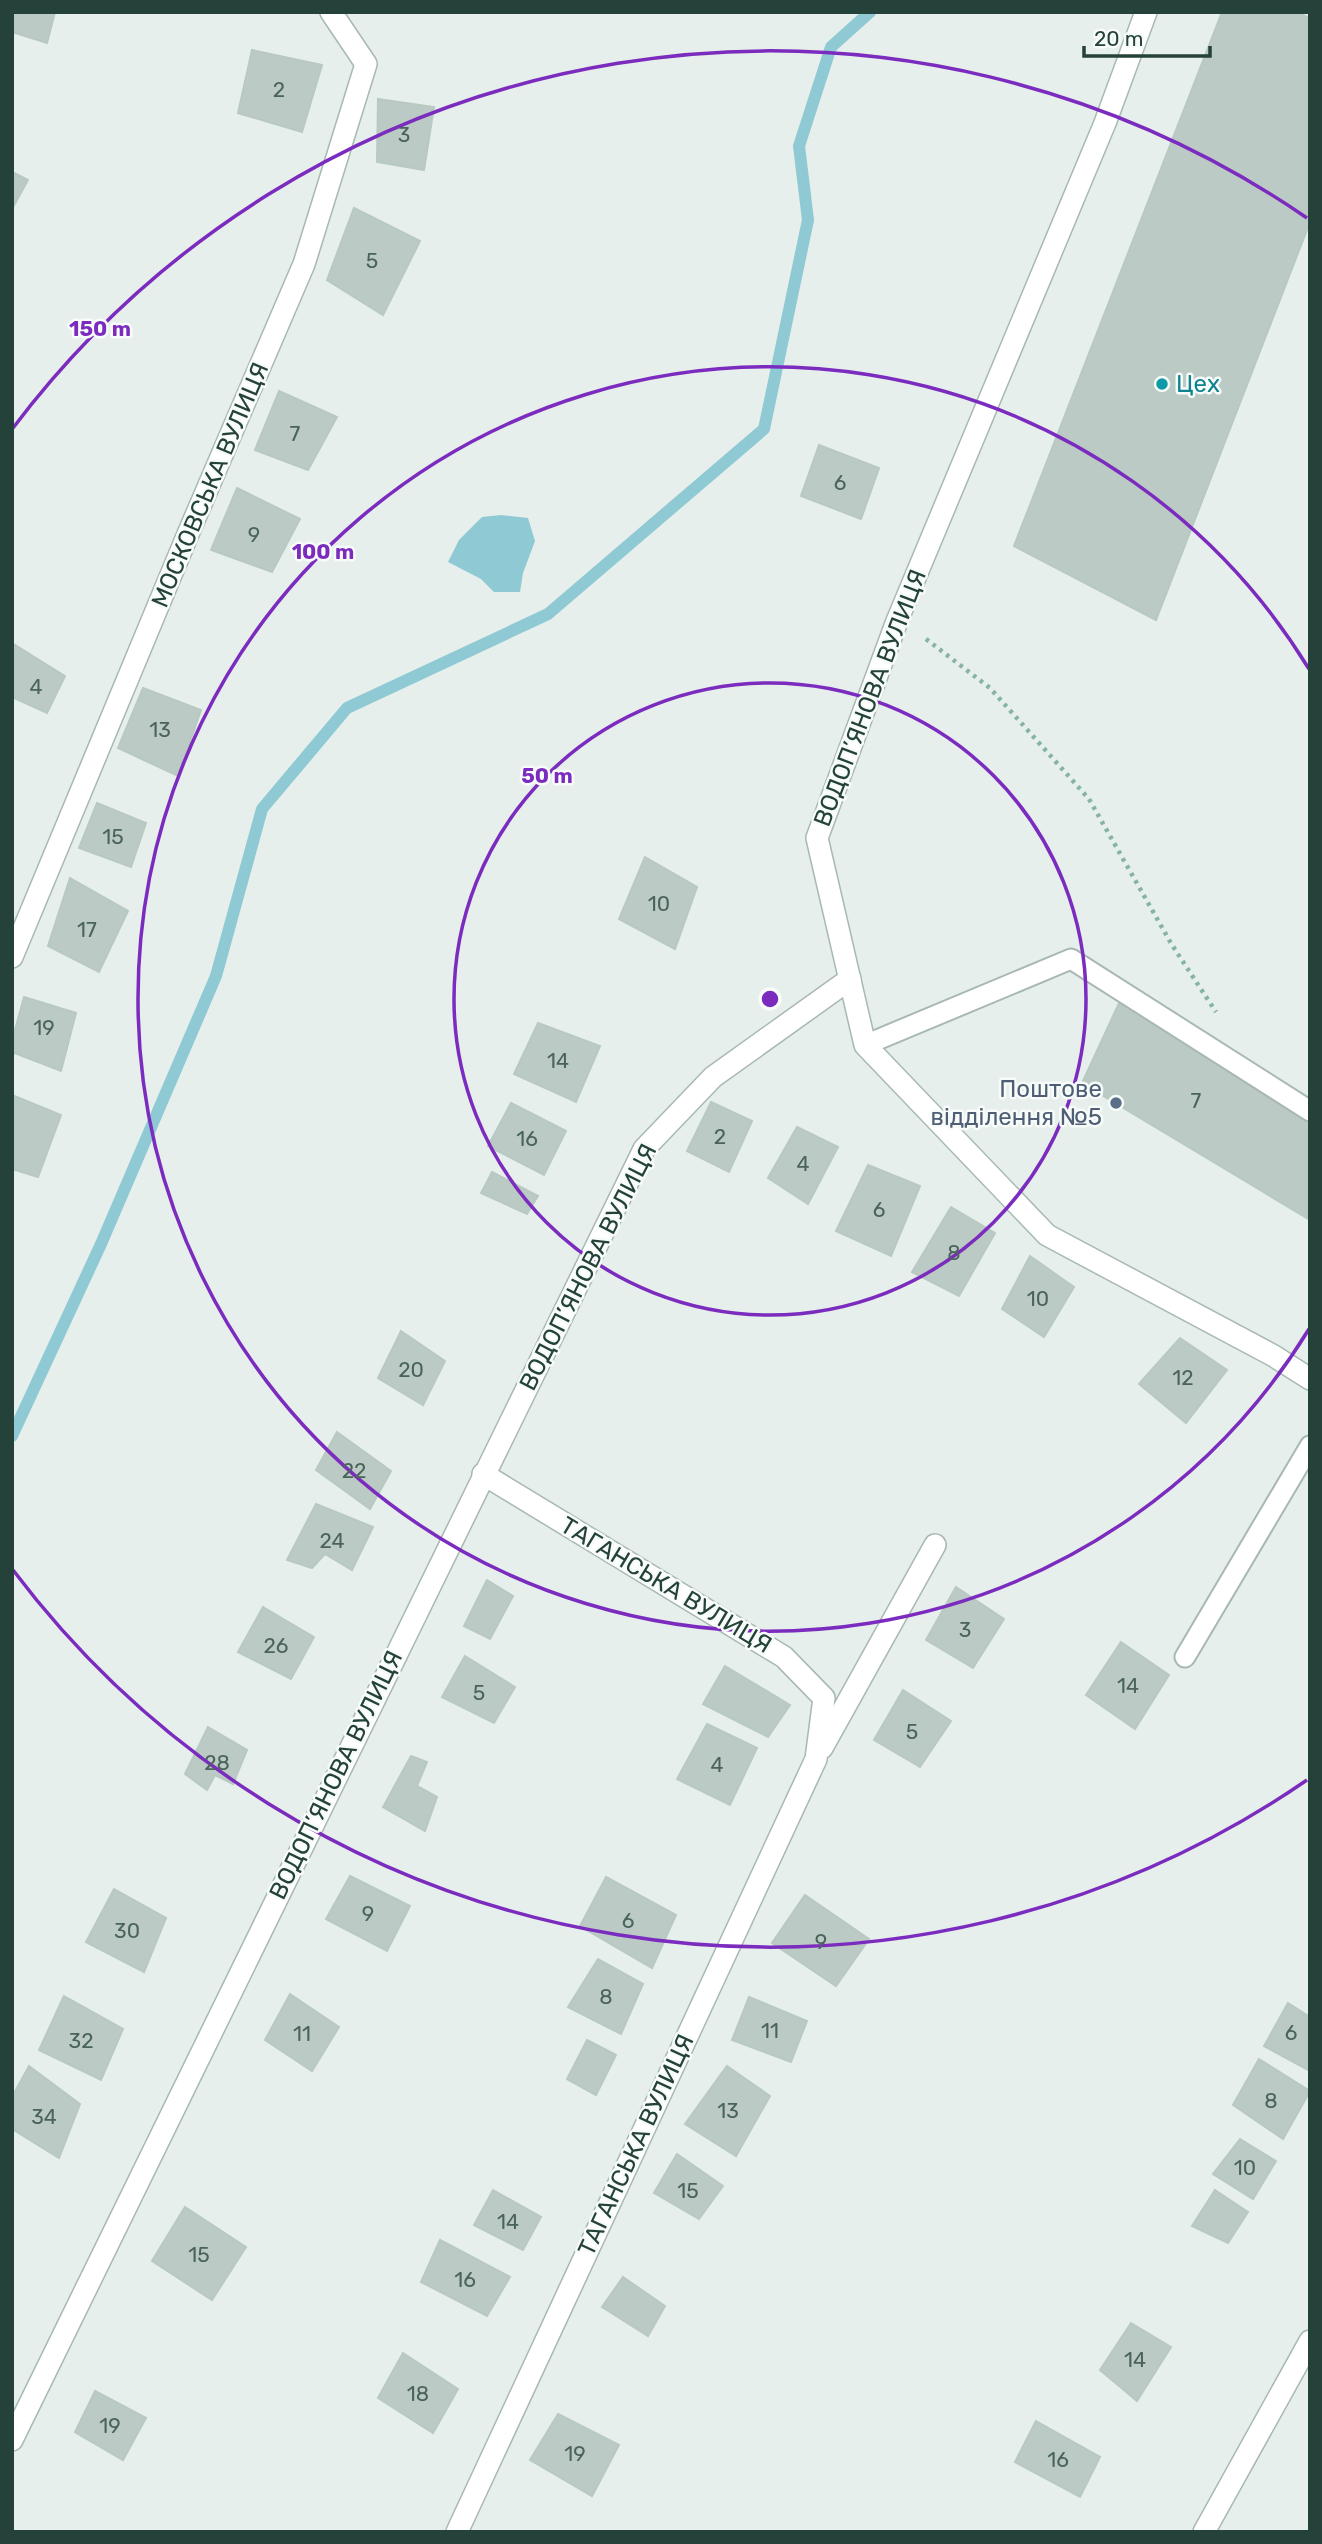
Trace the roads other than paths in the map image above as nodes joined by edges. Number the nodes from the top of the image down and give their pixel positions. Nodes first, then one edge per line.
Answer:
1 (331, 12) edge
2 (1146, 12) edge
3 (12, 957) edge
4 (850, 979) junction
5 (865, 1045) junction
6 (1310, 1111) edge
7 (1309, 1377) edge
8 (1310, 1446) edge
9 (483, 1474) junction
10 (934, 1545) dead end
11 (1185, 1657) dead end
12 (816, 1759) junction
13 (1310, 2341) edge
14 (12, 2440) edge
15 (457, 2532) edge
16 (1204, 2532) edge

1 - 3 street, МОСКОВСЬКА ВУЛИЦЯ
2 - 4 street, ВОДОП’ЯНОВА ВУЛИЦЯ
4 - 5 street
4 - 9 street, ВОДОП’ЯНОВА ВУЛИЦЯ
5 - 6 lane
5 - 7 street
8 - 11 lane
9 - 12 street, ТАГАНСЬКА ВУЛИЦЯ
9 - 14 street, ВОДОП’ЯНОВА ВУЛИЦЯ
10 - 12 street, ТАГАНСЬКА ВУЛИЦЯ
12 - 15 street, ТАГАНСЬКА ВУЛИЦЯ
13 - 16 street

